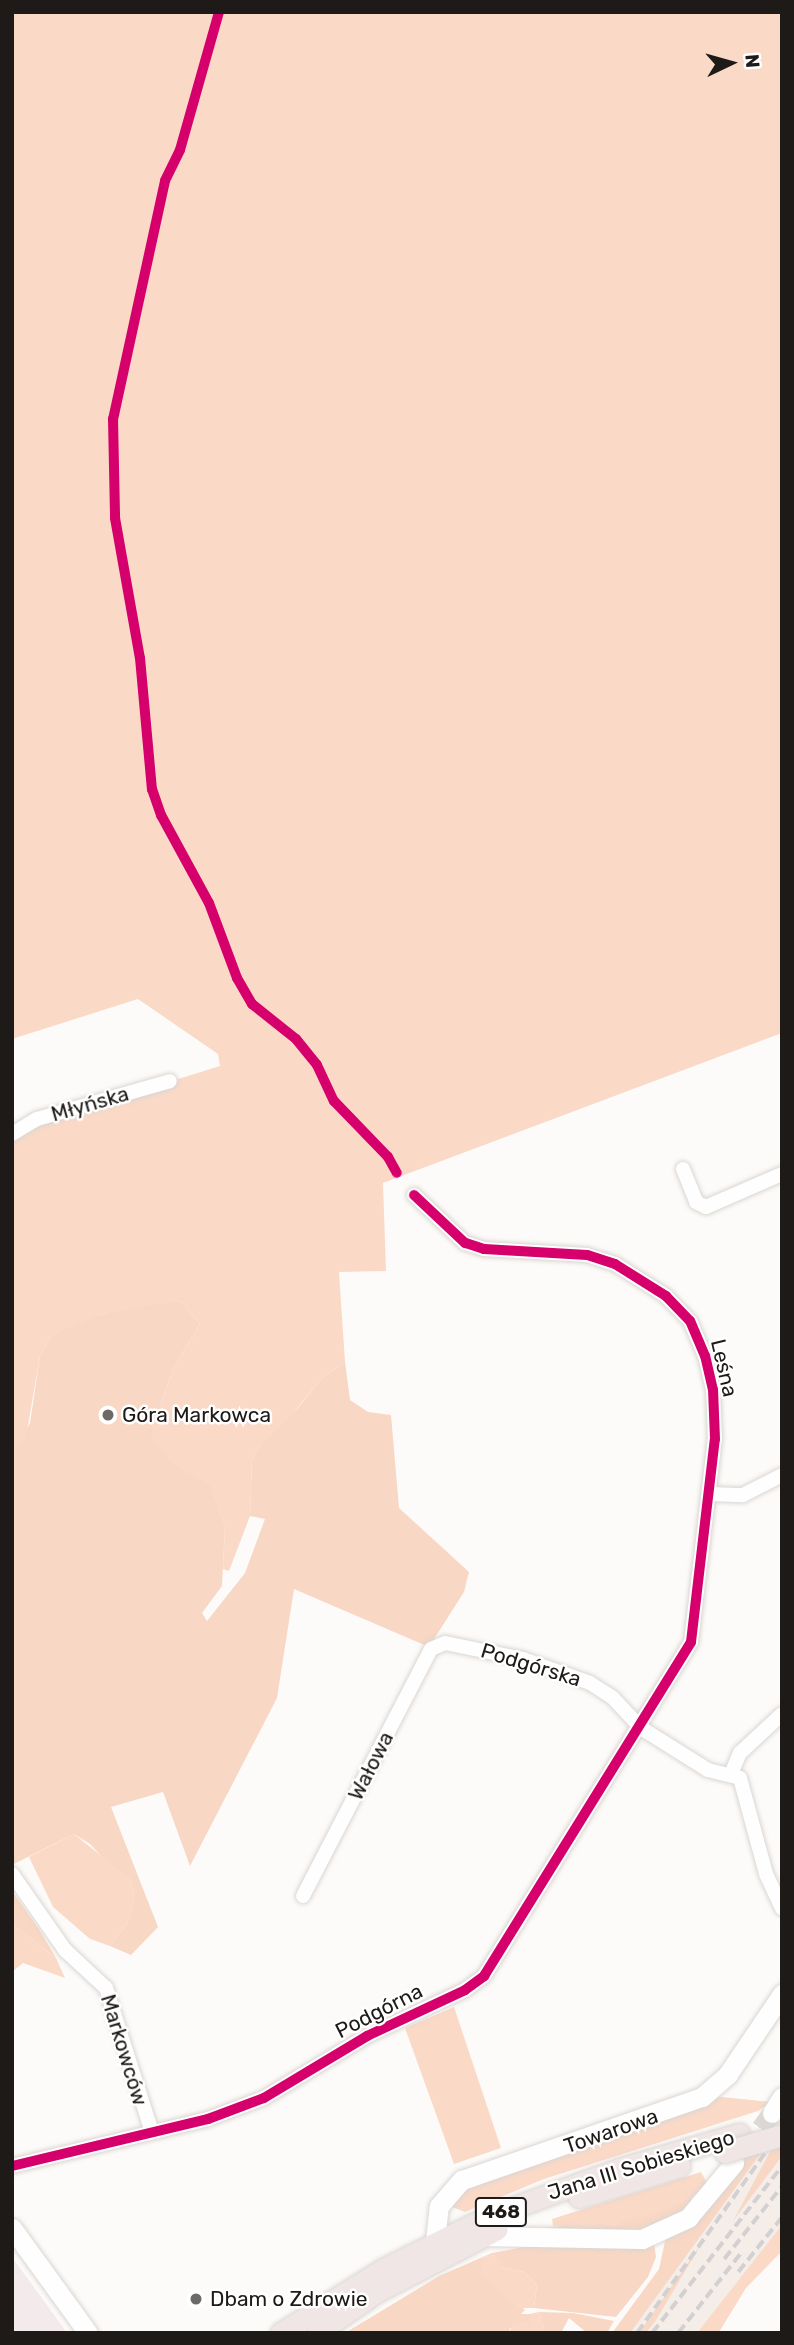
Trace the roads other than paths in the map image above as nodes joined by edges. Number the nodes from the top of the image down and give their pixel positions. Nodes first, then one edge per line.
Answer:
1 (170, 1081) dead end
2 (12, 1134) edge
3 (683, 1169) dead end
4 (782, 1174) edge
5 (414, 1195) dead end
6 (782, 1475) edge
7 (710, 1494) junction
8 (445, 1643) joint
9 (782, 1714) edge
10 (641, 1728) junction
11 (731, 1774) junction
12 (12, 1874) edge
13 (303, 1896) dead end
14 (782, 1909) edge
15 (782, 1994) edge
16 (779, 2110) edge
17 (152, 2133) junction
18 (782, 2135) edge
19 (730, 2157) junction
20 (12, 2166) edge
21 (12, 2228) edge
22 (481, 2236) junction
23 (435, 2242) junction
24 (88, 2333) edge
25 (281, 2333) edge
26 (317, 2333) edge

1 - 2 street, Młyńska
3 - 4 street
5 - 7 street, Leśna
6 - 7 street
7 - 10 street, Leśna
8 - 10 street, Podgórska
8 - 13 street, Wałowa
9 - 11 street
10 - 11 street
10 - 17 street, Podgórna
11 - 14 street
12 - 17 street, Markowców
15 - 23 street, Towarowa
16 - 23 main road, Jana III Sobieskiego / 468
17 - 20 street, Podgórna
18 - 19 main road, Jana III Sobieskiego / 468, bridge
19 - 22 main road, Jana III Sobieskiego / 468
19 - 22 street
21 - 24 street
22 - 26 main road, Jana III Sobieskiego / 468
23 - 25 main road, Jana III Sobieskiego / 468

